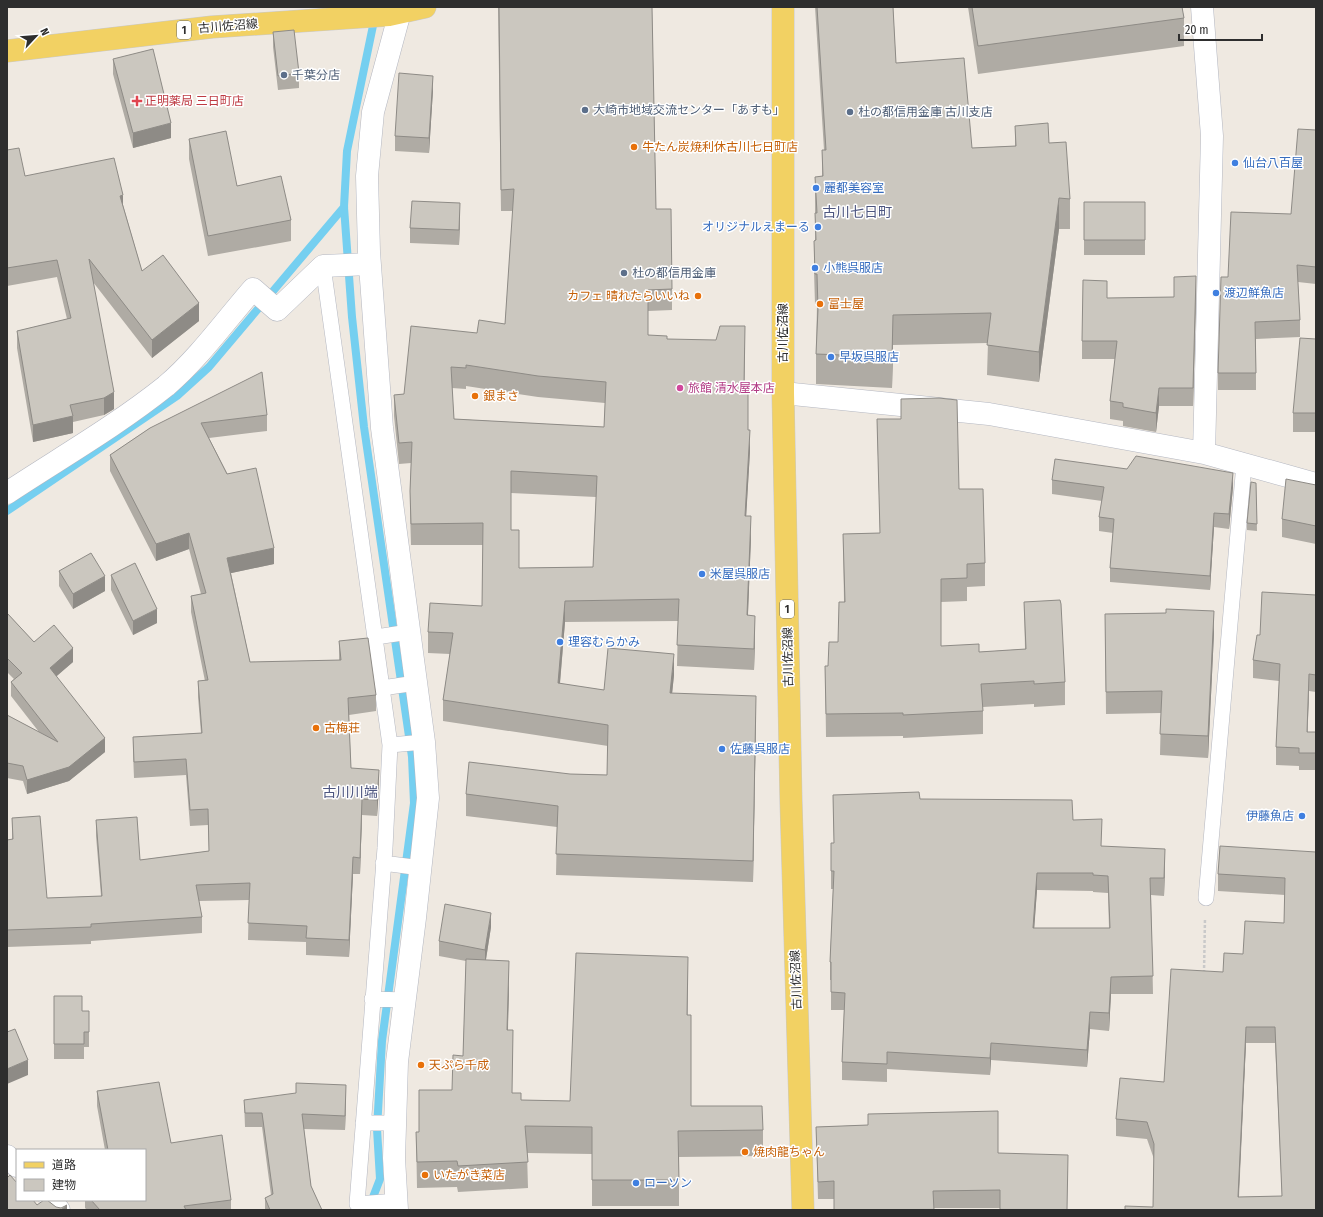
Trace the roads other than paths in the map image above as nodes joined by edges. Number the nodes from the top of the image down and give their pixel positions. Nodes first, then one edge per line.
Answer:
1 (425, 7) edge
2 (784, 7) edge
3 (1202, 7) edge
4 (353, 13) edge
5 (394, 14) junction
6 (7, 51) edge
7 (346, 265) junction
8 (783, 393) junction
9 (1204, 453) junction
10 (1244, 464) junction
11 (1316, 484) edge
12 (7, 493) edge
13 (409, 632) junction
14 (376, 637) junction
15 (416, 683) junction
16 (382, 688) junction
17 (424, 742) junction
18 (390, 745) junction
19 (383, 863) junction
20 (421, 868) junction
21 (1206, 898) road end
22 (372, 999) junction
23 (405, 1000) junction
24 (363, 1123) junction
25 (395, 1123) junction
26 (7, 1156) edge
27 (16, 1165) edge
28 (51, 1201) edge
29 (393, 1205) edge
30 (59, 1210) edge
31 (803, 1210) edge

1 - 5 main road, 古川佐沼線 / 1
2 - 8 main road, 古川佐沼線 / 1
3 - 9 street
4 - 5 main road, 古川佐沼線 / 1
4 - 6 main road, 古川佐沼線 / 1
5 - 7 street
7 - 12 street
7 - 13 street
7 - 14 lane
8 - 9 street
8 - 31 main road, 古川佐沼線 / 1
9 - 10 street
10 - 11 street
10 - 21 lane
13 - 14 lane
13 - 15 street
14 - 16 lane
15 - 16 lane
15 - 17 street
16 - 18 lane
17 - 18 lane
17 - 20 street
18 - 19 lane
19 - 20 lane
19 - 22 lane
20 - 23 street
22 - 23 lane
22 - 24 lane
23 - 25 street
24 - 25 lane
24 - 29 lane
25 - 29 street
26 - 27 street
28 - 30 street

